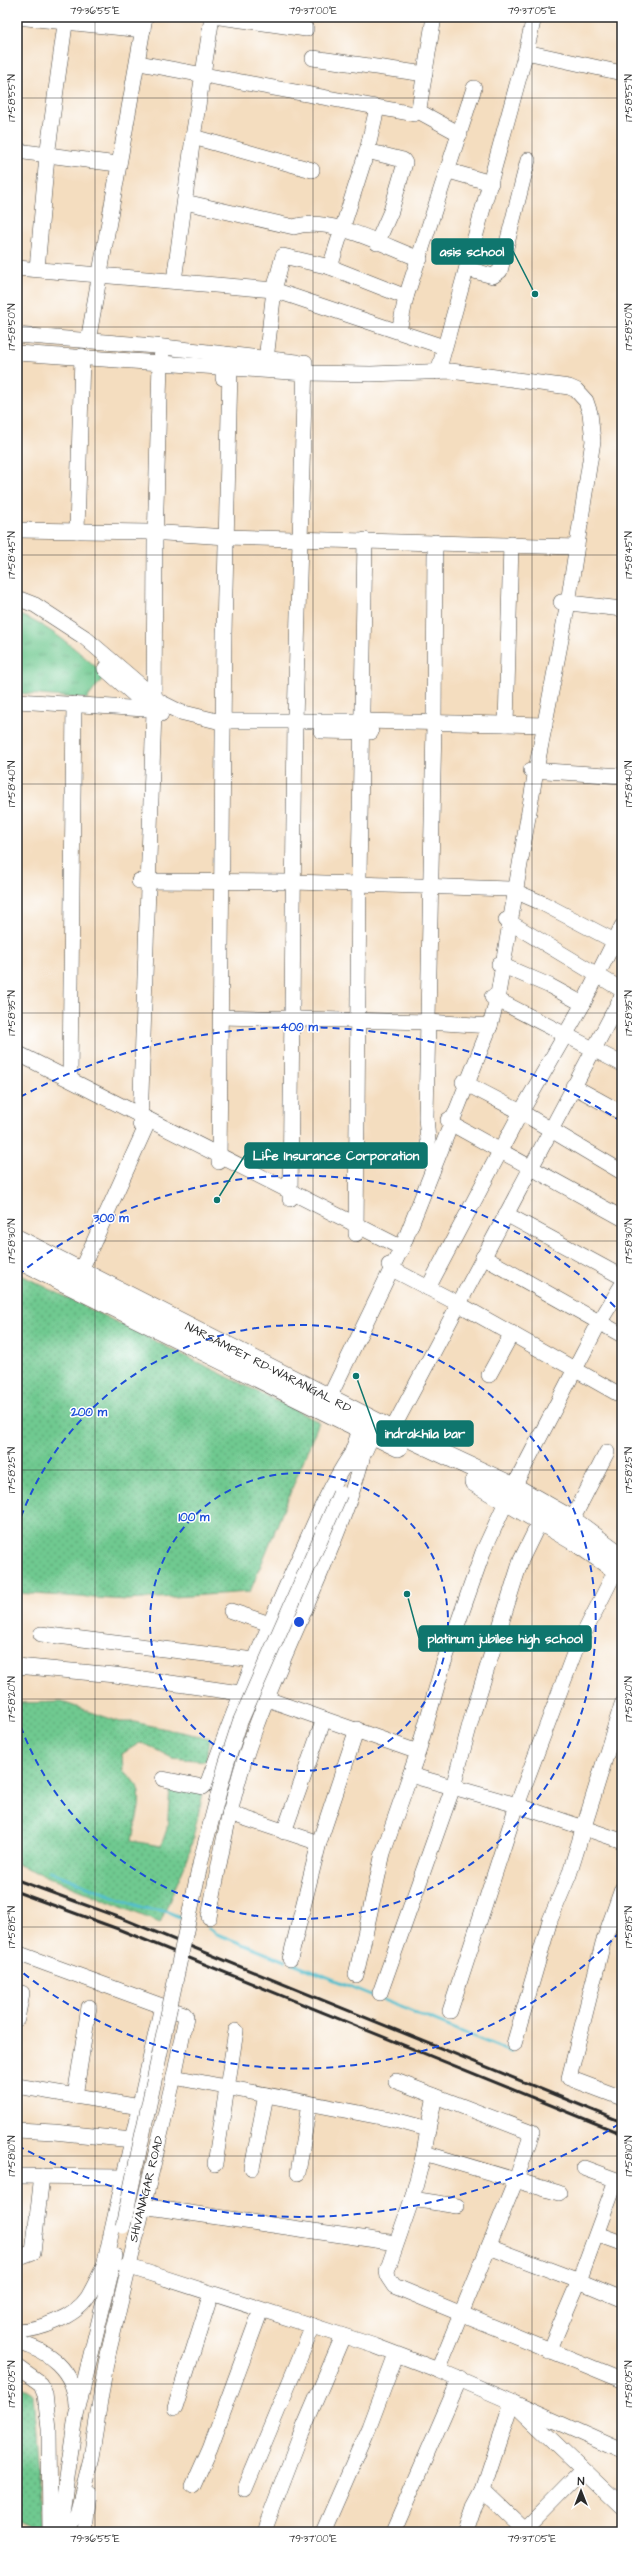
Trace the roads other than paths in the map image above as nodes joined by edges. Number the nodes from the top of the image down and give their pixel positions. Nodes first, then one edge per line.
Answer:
1 (17, 17) edge
2 (212, 17) edge
3 (220, 17) edge
4 (434, 17) edge
5 (534, 17) edge
6 (66, 19) edge
7 (144, 24) edge
8 (306, 29) dead end
9 (526, 52) junction
10 (313, 58) dead end
11 (139, 63) junction
12 (622, 73) edge
13 (202, 74) junction
14 (425, 74) junction
15 (474, 88) dead end
16 (377, 108) junction
17 (418, 112) junction
18 (460, 134) junction
19 (193, 137) junction
20 (17, 151) edge
21 (367, 151) junction
22 (47, 156) junction
23 (528, 160) dead end
24 (118, 164) junction
25 (312, 170) dead end
26 (449, 171) junction
27 (491, 183) junction
28 (185, 202) junction
29 (344, 228) junction
30 (377, 243) junction
31 (420, 259) junction
32 (330, 266) junction
33 (17, 268) edge
34 (37, 269) junction
35 (467, 269) junction
36 (100, 274) junction
37 (174, 281) junction
38 (274, 290) junction
39 (406, 297) junction
40 (399, 331) junction
41 (17, 335) edge
42 (88, 341) junction
43 (159, 347) junction
44 (444, 347) junction
45 (17, 353) edge
46 (86, 357) junction
47 (266, 360) junction
48 (157, 362) junction
49 (226, 364) junction
50 (302, 367) junction
51 (443, 370) junction
52 (17, 530) edge
53 (81, 532) junction
54 (152, 537) junction
55 (224, 540) junction
56 (297, 542) junction
57 (367, 544) junction
58 (436, 545) junction
59 (515, 547) junction
60 (572, 549) junction
61 (17, 598) edge
62 (565, 602) junction
63 (17, 608) edge
64 (622, 609) edge
65 (17, 701) edge
66 (149, 702) junction
67 (74, 704) junction
68 (510, 724) junction
69 (292, 725) junction
70 (220, 726) junction
71 (366, 727) junction
72 (438, 729) junction
73 (541, 730) junction
74 (533, 770) junction
75 (622, 776) edge
76 (143, 877) junction
77 (218, 877) junction
78 (291, 877) junction
79 (362, 880) junction
80 (434, 882) junction
81 (513, 885) junction
82 (507, 921) junction
83 (622, 926) edge
84 (619, 943) edge
85 (501, 964) junction
86 (598, 974) junction
87 (622, 990) edge
88 (622, 996) edge
89 (495, 999) junction
90 (583, 1004) junction
91 (222, 1017) junction
92 (291, 1018) junction
93 (359, 1021) junction
94 (616, 1021) edge
95 (428, 1022) junction
96 (488, 1026) junction
97 (565, 1033) junction
98 (594, 1048) junction
99 (17, 1053) edge
100 (17, 1061) edge
101 (622, 1064) edge
102 (70, 1079) junction
103 (465, 1084) junction
104 (573, 1086) junction
105 (520, 1112) junction
106 (622, 1113) edge
107 (140, 1119) junction
108 (450, 1122) junction
109 (550, 1131) junction
110 (500, 1150) junction
111 (219, 1158) junction
112 (430, 1164) junction
113 (531, 1167) junction
114 (622, 1172) edge
115 (289, 1194) junction
116 (506, 1214) junction
117 (622, 1218) edge
118 (356, 1229) junction
119 (17, 1239) edge
120 (396, 1256) junction
121 (483, 1258) junction
122 (17, 1259) edge
123 (622, 1277) edge
124 (76, 1278) junction
125 (622, 1285) edge
126 (428, 1288) junction
127 (457, 1303) junction
128 (599, 1322) junction
129 (512, 1333) junction
130 (622, 1335) edge
131 (576, 1370) junction
132 (489, 1374) dead end
133 (622, 1396) edge
134 (327, 1397) junction
135 (374, 1427) junction
136 (607, 1452) dead end
137 (356, 1458) junction
138 (510, 1494) junction
139 (572, 1520) junction
140 (540, 1521) junction
141 (620, 1567) edge
142 (231, 1611) dead end
143 (270, 1624) junction
144 (41, 1634) dead end
145 (254, 1660) junction
146 (17, 1666) edge
147 (240, 1693) junction
148 (267, 1699) junction
149 (622, 1704) edge
150 (324, 1719) junction
151 (357, 1729) junction
152 (418, 1752) junction
153 (410, 1775) junction
154 (163, 1779) dead end
155 (453, 1787) junction
156 (517, 1805) junction
157 (229, 1813) junction
158 (582, 1826) junction
159 (284, 1832) junction
160 (622, 1841) edge
161 (319, 1843) junction
162 (622, 1889) edge
163 (208, 1917) dead end
164 (17, 1953) edge
165 (290, 1959) dead end
166 (356, 1975) dead end
167 (22, 1993) dead end
168 (380, 1993) dead end
169 (162, 2006) junction
170 (89, 2007) dead end
171 (450, 2011) dead end
172 (17, 2019) edge
173 (236, 2031) dead end
174 (514, 2044) dead end
175 (174, 2076) junction
176 (396, 2081) dead end
177 (17, 2086) edge
178 (228, 2086) junction
179 (266, 2095) junction
180 (621, 2095) edge
181 (75, 2096) junction
182 (435, 2096) junction
183 (309, 2104) junction
184 (140, 2107) junction
185 (428, 2129) junction
186 (17, 2130) edge
187 (132, 2140) junction
188 (424, 2153) junction
189 (215, 2164) dead end
190 (252, 2168) dead end
191 (584, 2168) dead end
192 (298, 2173) dead end
193 (17, 2176) edge
194 (42, 2176) junction
195 (125, 2177) junction
196 (516, 2180) junction
197 (619, 2181) edge
198 (559, 2193) dead end
199 (412, 2199) junction
200 (142, 2206) junction
201 (457, 2206) dead end
202 (597, 2234) junction
203 (396, 2242) junction
204 (622, 2243) edge
205 (489, 2247) junction
206 (17, 2258) edge
207 (127, 2266) junction
208 (111, 2272) junction
209 (579, 2281) junction
210 (211, 2294) junction
211 (622, 2299) edge
212 (261, 2310) junction
213 (460, 2313) junction
214 (313, 2326) junction
215 (17, 2332) edge
216 (343, 2336) junction
217 (17, 2342) edge
218 (549, 2351) junction
219 (396, 2355) junction
220 (17, 2367) edge
221 (438, 2370) junction
222 (460, 2378) junction
223 (622, 2380) edge
224 (512, 2402) junction
225 (175, 2408) dead end
226 (76, 2416) junction
227 (622, 2451) edge
228 (91, 2458) junction
229 (582, 2470) junction
230 (193, 2486) dead end
231 (245, 2489) dead end
232 (484, 2490) junction
233 (622, 2507) edge
234 (526, 2530) edge
235 (264, 2531) dead end
236 (50, 2532) edge
237 (59, 2532) edge
238 (85, 2532) edge
239 (323, 2532) edge
240 (392, 2532) edge
241 (466, 2532) edge

1 - 6 street
2 - 13 street
3 - 8 street
4 - 14 street
5 - 9 street
6 - 7 street
6 - 22 street
7 - 11 street
9 - 12 street
9 - 27 street
10 - 14 street
11 - 13 street
11 - 24 street
13 - 16 street
13 - 19 street
14 - 17 street
15 - 18 street
16 - 17 street
16 - 21 street
17 - 18 street
18 - 26 street
19 - 25 street
19 - 28 street
20 - 22 street
21 - 29 street
21 - 30 street
22 - 24 street
22 - 34 street
23 - 35 street
24 - 36 street
26 - 27 street
26 - 31 street
27 - 35 street
28 - 29 street
28 - 37 street
29 - 30 street
29 - 32 street
30 - 31 street
31 - 39 street
32 - 38 street
32 - 39 street
33 - 34 street
34 - 36 street
35 - 44 street
36 - 37 street
36 - 42 street
37 - 38 street
38 - 40 street
38 - 47 street
39 - 40 street
40 - 44 street
41 - 42 street
42 - 43 street
43 - 48 street
43 - 49 street
44 - 51 street
45 - 46 street
46 - 48 street
46 - 53 street
47 - 49 street
47 - 50 street
48 - 49 street
48 - 54 street
49 - 50 street
49 - 55 street
50 - 51 street
50 - 56 street
51 - 60 street
52 - 53 street
53 - 54 street
54 - 55 street
54 - 66 street
55 - 56 street
55 - 70 street
56 - 57 street
56 - 69 street
57 - 58 street
57 - 71 street
58 - 59 street
58 - 72 street
59 - 60 street
59 - 68 street
60 - 62 street
61 - 66 street
62 - 64 street
62 - 73 street
63 - 66 street
65 - 67 street
66 - 67 street
66 - 70 street
66 - 76 street
67 - 102 street
68 - 72 street
68 - 73 street
69 - 70 street
69 - 71 street
69 - 78 street
70 - 77 street
71 - 72 street
71 - 79 street
72 - 73 street
72 - 80 street
73 - 74 street
74 - 75 street
74 - 81 street
76 - 77 street
76 - 107 street
77 - 78 street
77 - 91 street
78 - 79 street
78 - 92 street
79 - 80 street
79 - 93 street
80 - 81 street
80 - 95 street
81 - 82 street
81 - 84 street
82 - 85 street
82 - 86 street
83 - 84 street
84 - 86 street
85 - 89 street
85 - 90 street
86 - 87 street
86 - 90 street
88 - 94 street
89 - 96 street
89 - 97 street
90 - 97 street
91 - 92 street
91 - 111 street
92 - 93 street
92 - 115 street
93 - 95 street
93 - 118 street
94 - 98 street
95 - 96 street
95 - 112 street
96 - 103 street
97 - 98 street
97 - 105 street
98 - 101 street
98 - 104 street
99 - 102 street
100 - 107 street
102 - 107 street
103 - 105 street
103 - 108 street
104 - 106 street
104 - 109 street
105 - 109 street
105 - 110 street
107 - 111 street
107 - 124 street
108 - 110 street
108 - 112 street
108 - 120 street
109 - 113 street
109 - 114 street
110 - 113 street
110 - 126 street
111 - 115 street
112 - 120 street
113 - 116 street
113 - 117 street
115 - 118 street
116 - 121 street
116 - 123 street
118 - 120 street
119 - 124 main road, NARSAMPET RD-WARANGAL RD
120 - 126 street
120 - 134 street
121 - 127 street
121 - 128 street
122 - 124 main road, NARSAMPET RD-WARANGAL RD
124 - 134 main road, NARSAMPET RD-WARANGAL RD
124 - 135 main road, NARSAMPET RD-WARANGAL RD
125 - 128 street
126 - 127 street
127 - 129 street
127 - 135 street
128 - 130 street
128 - 131 street
129 - 131 street
129 - 132 street
131 - 133 street
131 - 138 street
134 - 135 main road, NARSAMPET RD-WARANGAL RD
135 - 137 street
135 - 138 main road, NARSAMPET RD-WARANGAL RD
136 - 139 street
137 - 143 street
137 - 148 street
137 - 208 street, bridge
138 - 139 main road, NARSAMPET RD-WARANGAL RD
138 - 140 main road, NARSAMPET RD-WARANGAL RD
138 - 152 street
139 - 141 main road, NARSAMPET RD-WARANGAL RD
140 - 141 main road, NARSAMPET RD-WARANGAL RD
140 - 155 street
141 - 156 street
142 - 143 street
143 - 145 street
144 - 145 street
145 - 147 street
146 - 147 street
147 - 148 street
147 - 154 street
148 - 150 street
148 - 157 street
149 - 158 street
150 - 151 street
150 - 159 street
151 - 152 street
151 - 161 street
152 - 153 street
153 - 155 street
153 - 166 street
155 - 156 street
155 - 168 street
156 - 158 street
156 - 171 street
157 - 159 street
157 - 163 street
158 - 160 street
158 - 174 street
159 - 161 street
161 - 165 street
162 - 180 street
164 - 169 street, SHIVANAGAR ROAD
167 - 172 street
169 - 175 street, SHIVANAGAR ROAD
169 - 184 street
170 - 181 street
173 - 178 street
175 - 178 street
175 - 200 street, SHIVANAGAR ROAD
176 - 182 street
177 - 181 street
178 - 179 street
178 - 189 street
179 - 183 street
179 - 190 street
181 - 184 street
182 - 185 street
182 - 196 street
183 - 185 street
183 - 192 street
184 - 187 street
185 - 188 street
186 - 187 street
187 - 195 street
188 - 196 street
188 - 199 street
191 - 197 street
193 - 194 street
194 - 195 street
194 - 206 street
195 - 215 street
196 - 198 street
196 - 205 street
197 - 202 street
199 - 201 street
199 - 203 street
200 - 203 street
200 - 207 street, SHIVANAGAR ROAD
202 - 204 street
202 - 209 street
203 - 213 street
205 - 209 street
205 - 213 street
207 - 210 street
207 - 228 street, SHIVANAGAR ROAD
208 - 217 street
208 - 226 street
209 - 211 street
209 - 218 street
210 - 212 street
210 - 225 street
212 - 214 street
212 - 230 street
213 - 218 street
213 - 221 street
214 - 216 street
214 - 231 street
216 - 219 street
216 - 235 street
217 - 226 street
218 - 223 street
219 - 221 street
219 - 239 street
220 - 236 street
221 - 222 street
222 - 224 street
222 - 240 street
224 - 227 street
224 - 229 street
224 - 232 street
226 - 237 street
228 - 237 street, SHIVANAGAR ROAD
228 - 238 street
229 - 233 street
229 - 234 street
232 - 234 street
232 - 241 street

